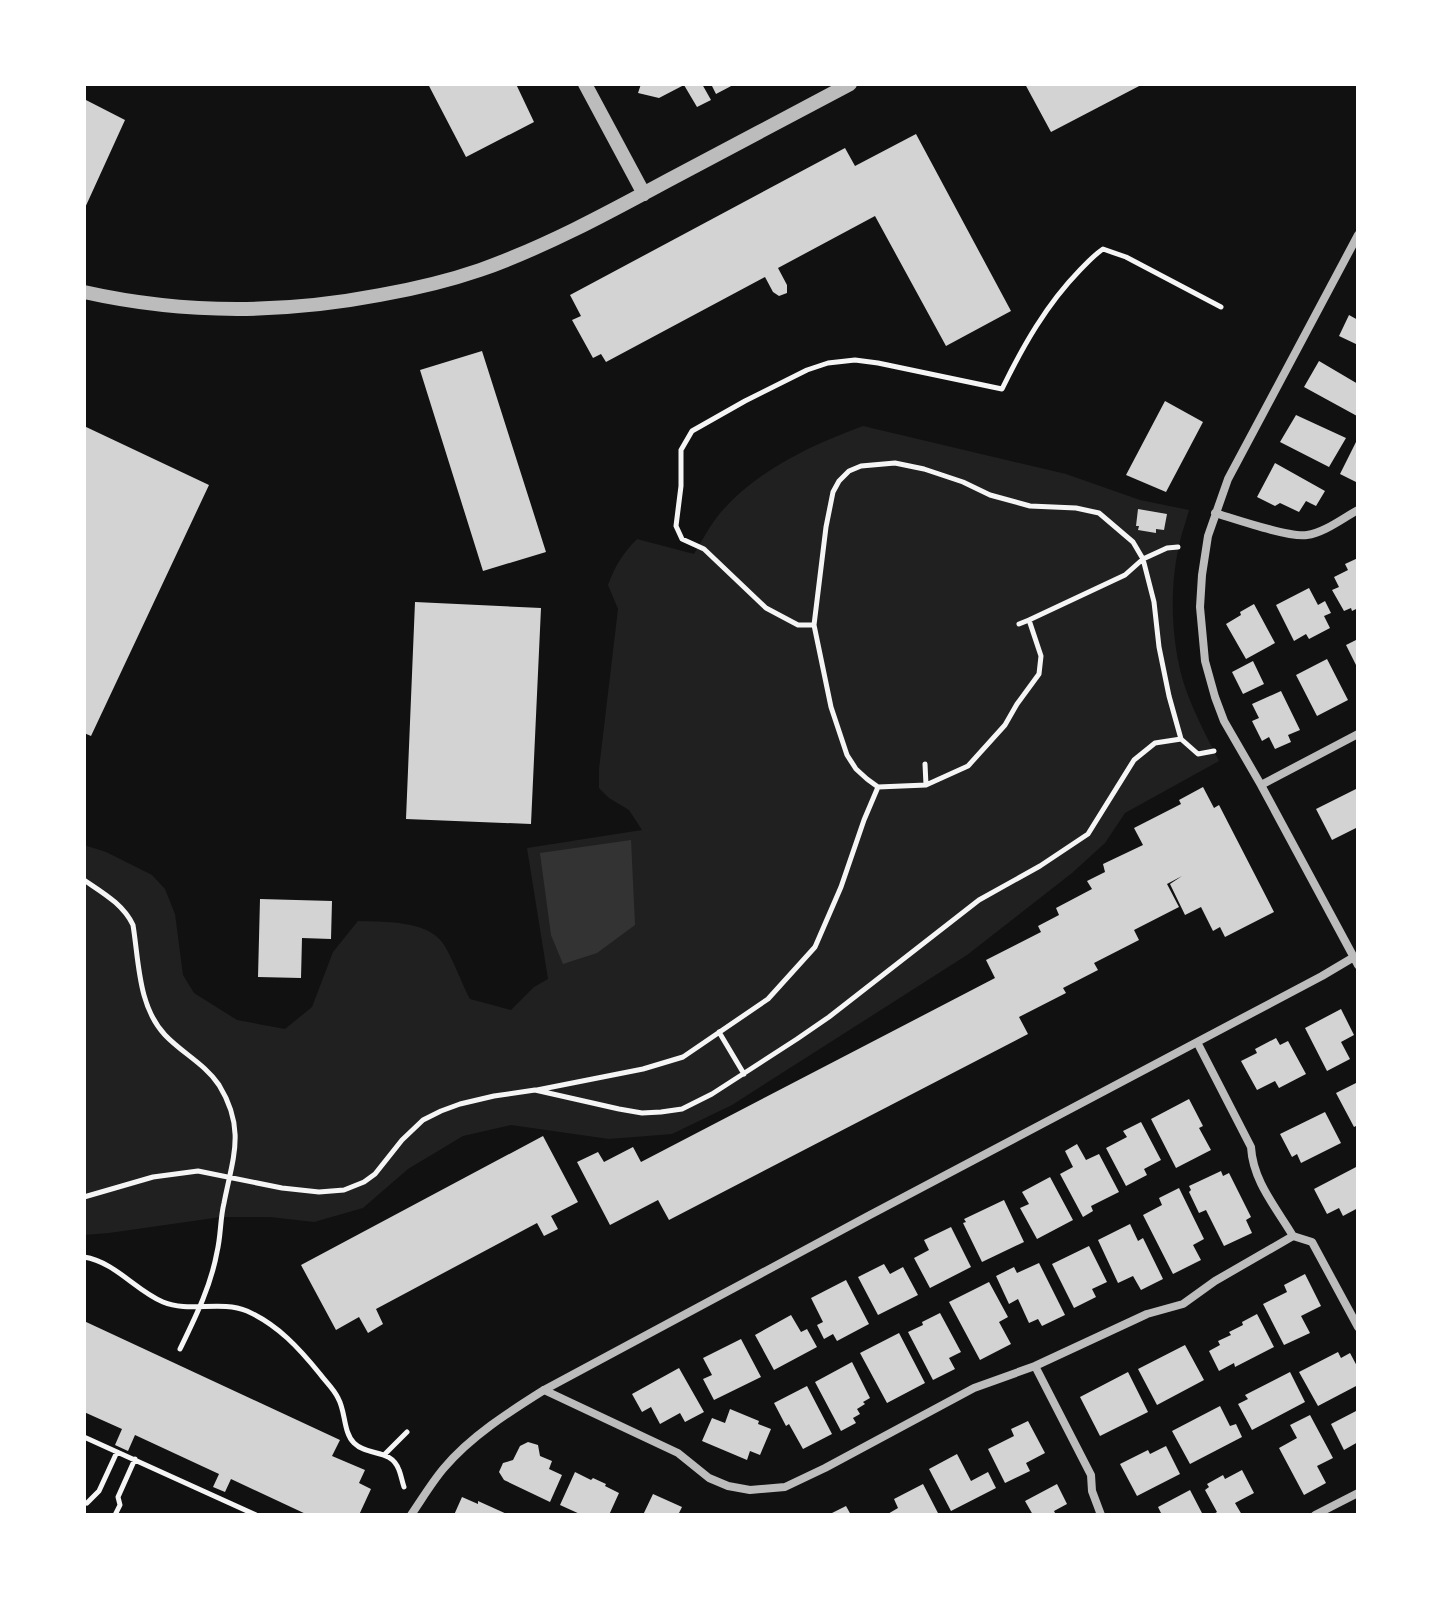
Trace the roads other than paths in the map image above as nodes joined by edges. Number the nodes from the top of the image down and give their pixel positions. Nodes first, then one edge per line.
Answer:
1 (585, 84) edge
2 (850, 84) edge
3 (644, 194) junction
4 (1358, 235) edge
5 (84, 292) edge
6 (1358, 510) edge
7 (1215, 513) junction
8 (1358, 734) edge
9 (1261, 785) junction
10 (1356, 961) edge
11 (1197, 1042) junction
12 (1293, 1236) junction
13 (1358, 1327) edge
14 (1035, 1366) junction
15 (544, 1390) junction
16 (1358, 1493) edge
17 (411, 1515) edge
18 (1101, 1515) edge
19 (1315, 1515) edge

1 - 3 street
2 - 3 street
3 - 5 street
4 - 7 street
6 - 7 street
7 - 9 street
8 - 9 street
9 - 10 street
10 - 11 street
11 - 12 street
11 - 15 street
12 - 13 street
12 - 14 street
14 - 15 street
14 - 18 street
15 - 17 street
16 - 19 street

